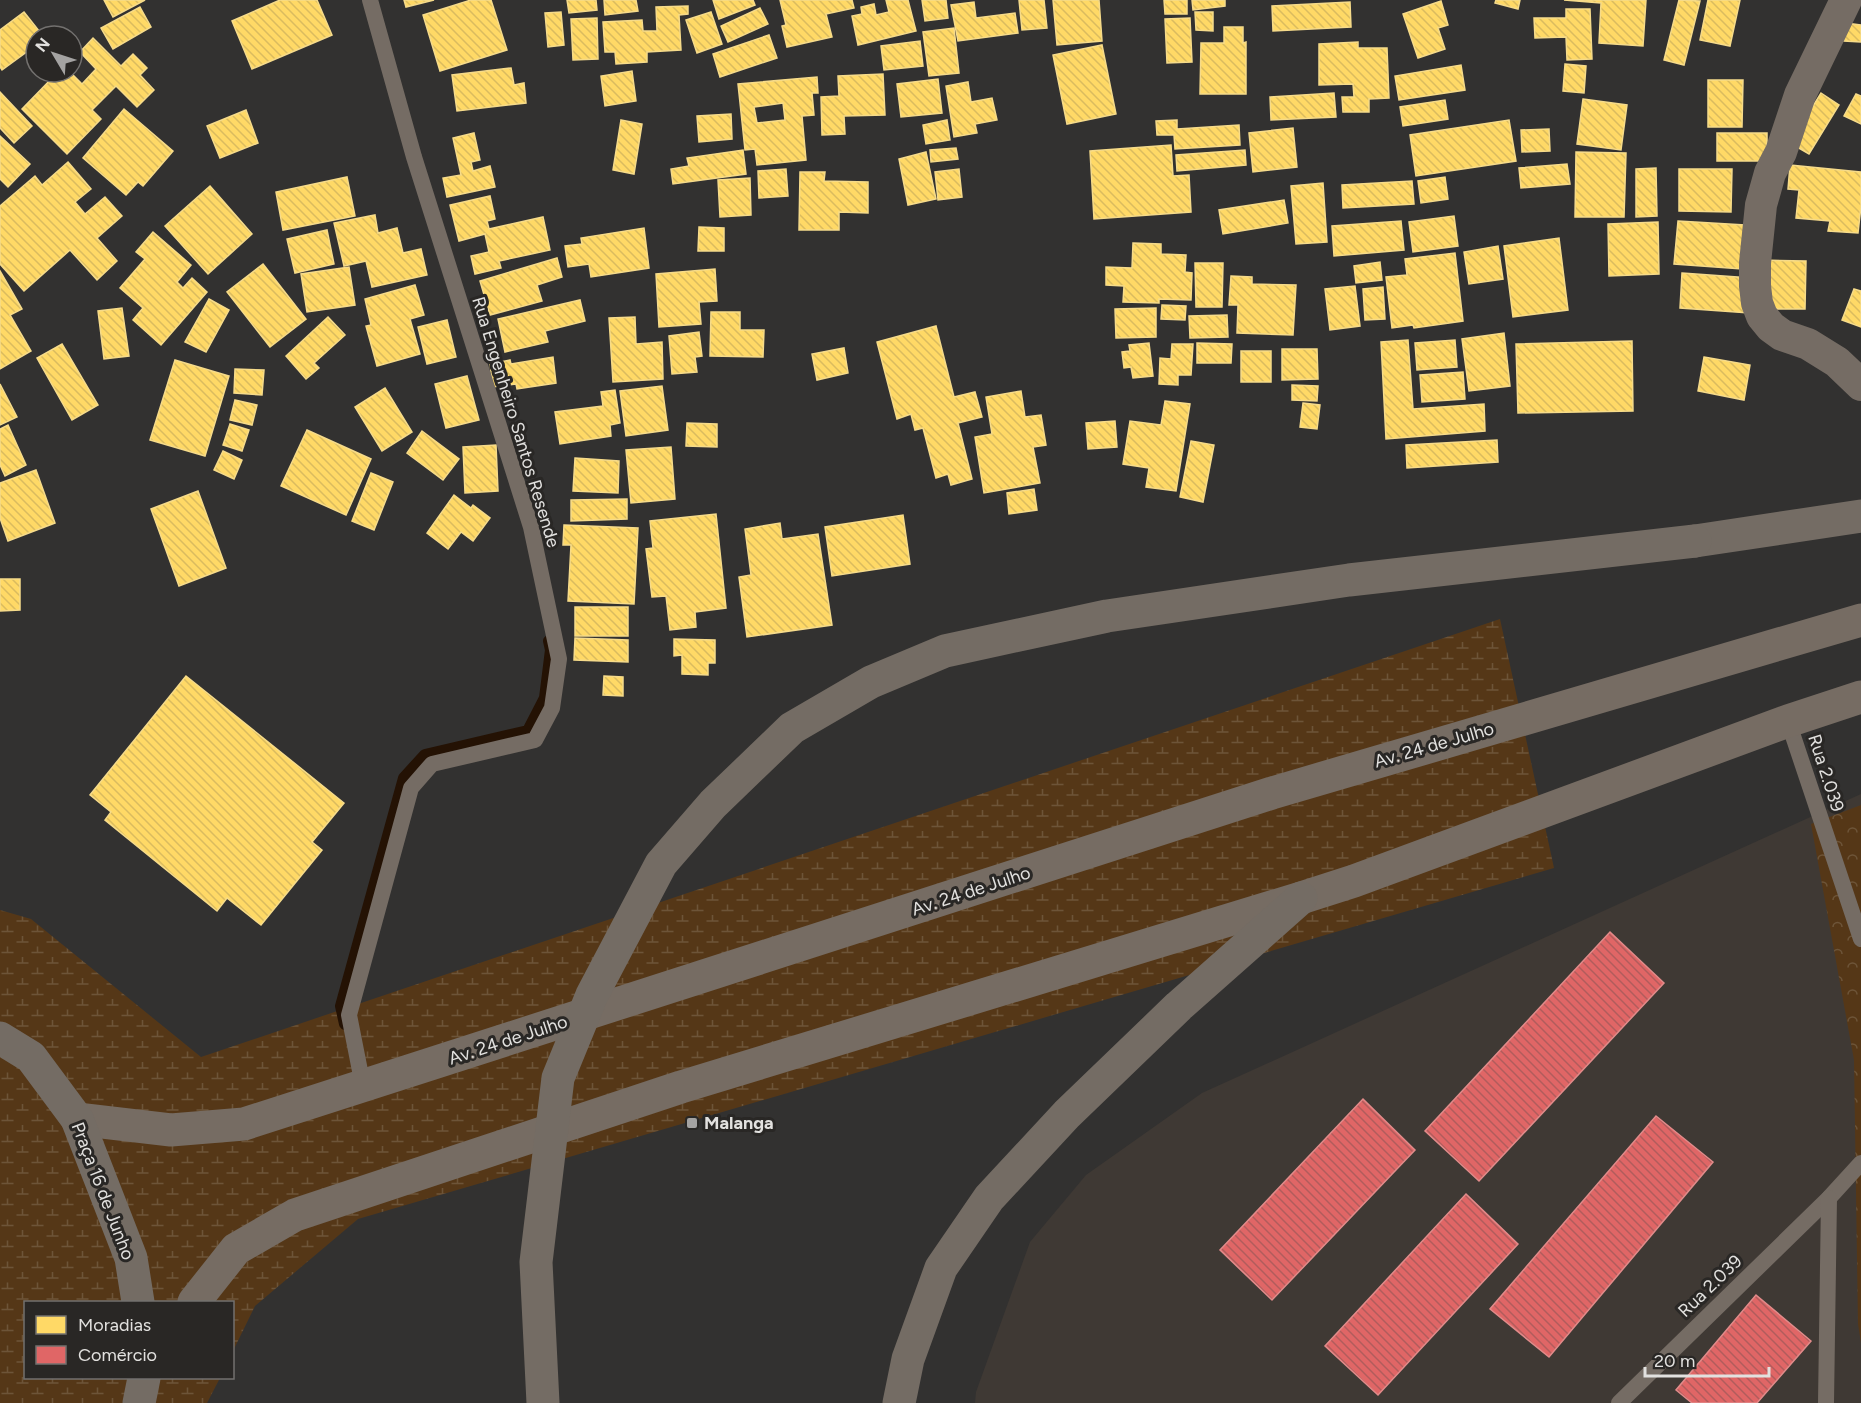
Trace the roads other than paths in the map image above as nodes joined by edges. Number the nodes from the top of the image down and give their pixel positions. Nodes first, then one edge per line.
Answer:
1 (370, 0) edge
2 (1846, 0) edge
3 (1861, 385) edge
4 (1861, 516) edge
5 (1861, 620) edge
6 (1861, 697) edge
7 (1788, 721) junction
8 (1301, 898) junction
9 (1861, 939) edge
10 (0, 1038) edge
11 (363, 1086) junction
12 (77, 1119) junction
13 (1861, 1163) edge
14 (1829, 1198) junction
15 (138, 1301) edge
16 (195, 1301) edge
17 (144, 1379) edge
18 (139, 1403) edge
19 (543, 1403) edge
20 (899, 1403) edge
21 (1619, 1403) edge
22 (1826, 1403) edge

1 - 11 lane, Rua Engenheiro Santos Resende
2 - 3 street
4 - 19 highway, bridge
5 - 11 main road, Av. 24 de Julho
6 - 7 main road
7 - 8 main road
7 - 9 lane, Rua 2.039
8 - 16 main road
8 - 20 highway
10 - 12 highway, Praça 16 de Junho
11 - 12 main road, Av. 24 de Julho
12 - 15 highway, Praça 16 de Junho
13 - 14 lane, Rua 2.039
14 - 21 lane, Rua 2.039
14 - 22 lane
17 - 18 highway

